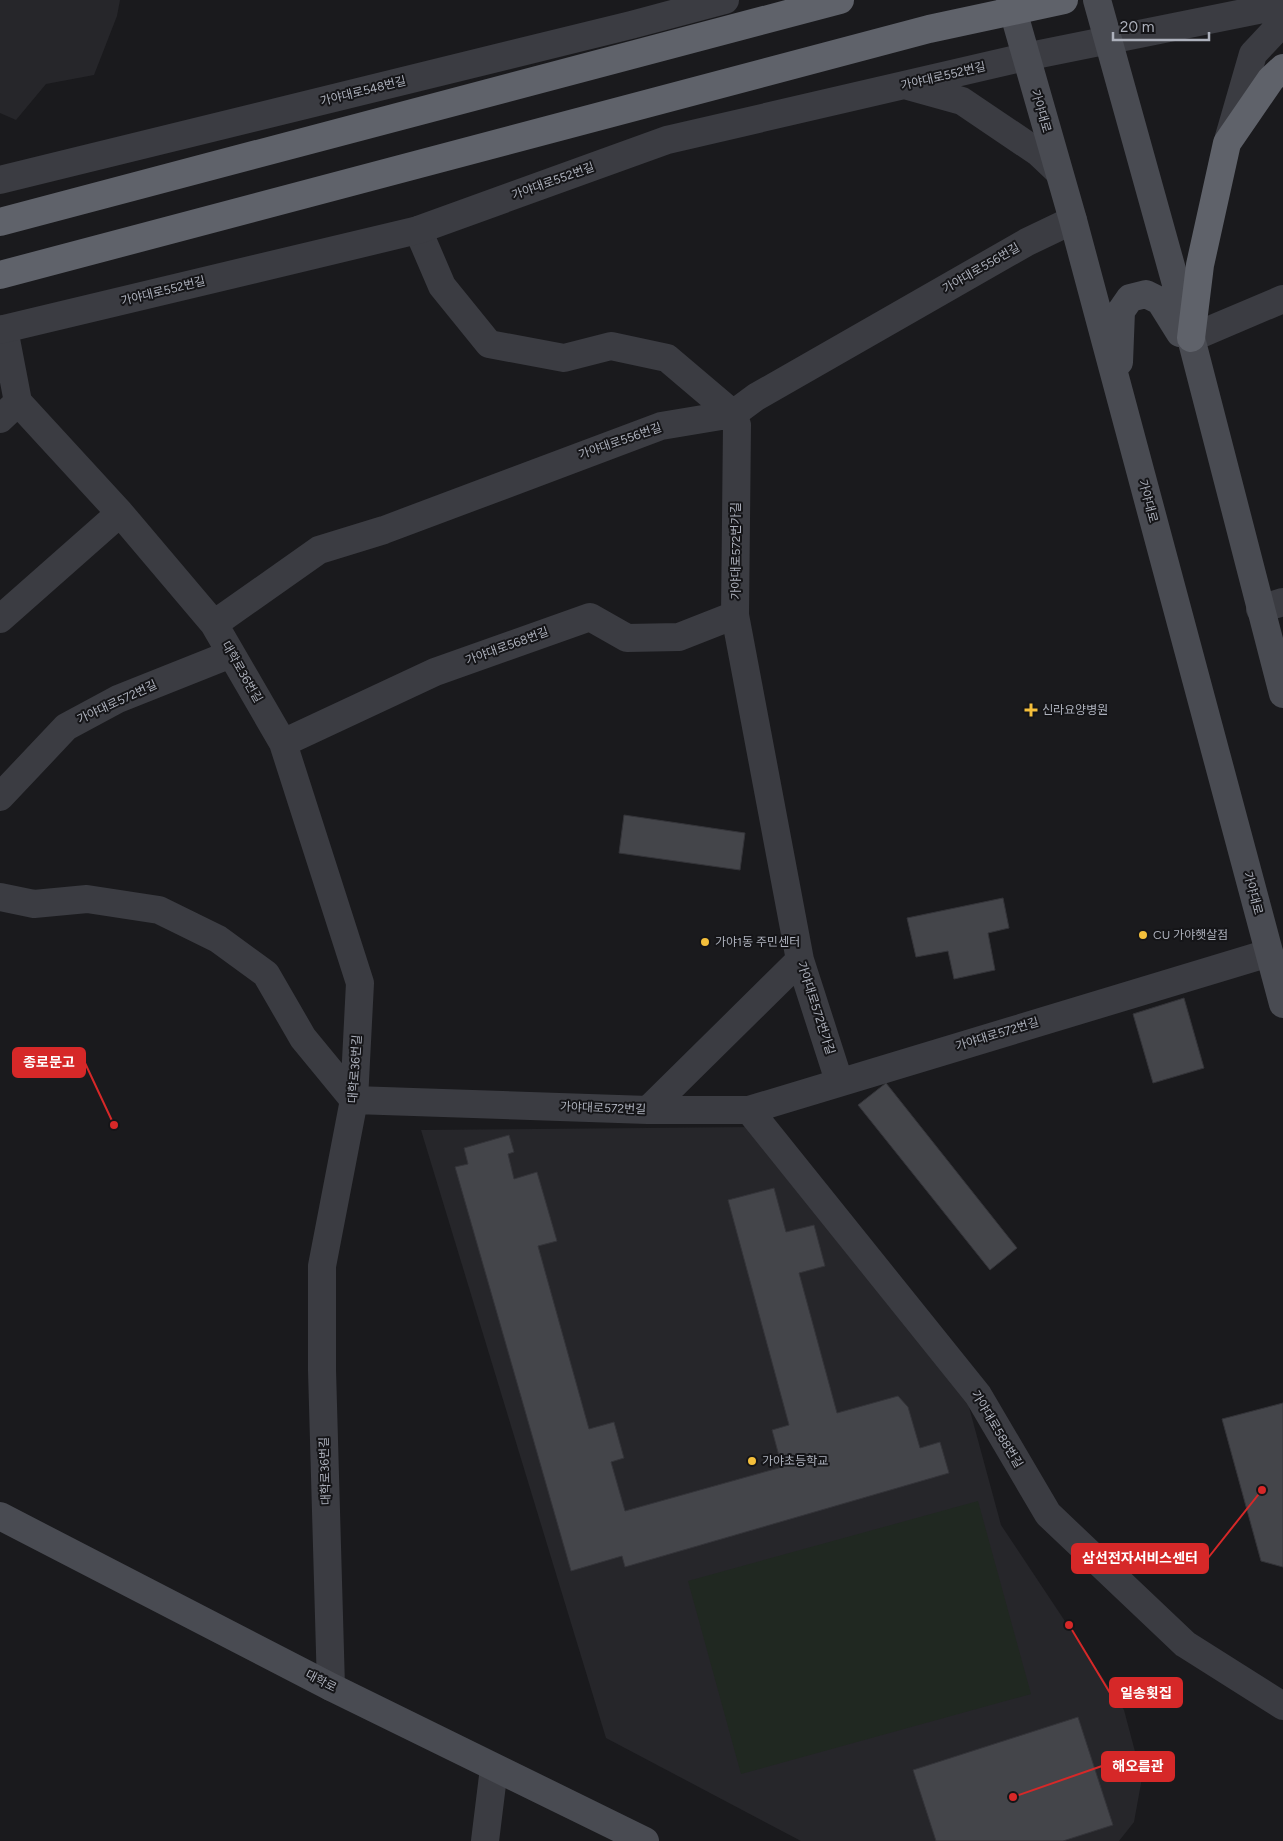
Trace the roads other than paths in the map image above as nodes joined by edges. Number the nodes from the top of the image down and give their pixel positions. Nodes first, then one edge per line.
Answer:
1 (725, 0) edge
2 (840, 0) edge
3 (1010, 0) edge
4 (1064, 0) edge
5 (1097, 0) edge
6 (1283, 5) edge
7 (1283, 22) edge
8 (1108, 41) junction
9 (1025, 57) junction
10 (1283, 68) edge
11 (904, 85) junction
12 (1228, 143) junction
13 (1058, 171) junction
14 (0, 180) edge
15 (1073, 220) junction
16 (0, 222) edge
17 (418, 230) junction
18 (0, 275) edge
19 (1283, 299) edge
20 (2, 330) edge
21 (1193, 348) junction
22 (1117, 386) junction
23 (9, 410) edge
24 (733, 414) junction
25 (120, 513) junction
26 (1272, 606) edge
27 (735, 615) junction
28 (0, 619) edge
29 (214, 624) junction
30 (231, 654) junction
31 (1283, 694) edge
32 (283, 743) junction
33 (0, 797) edge
34 (0, 897) edge
35 (1269, 953) junction
36 (800, 960) junction
37 (1283, 1004) edge
38 (840, 1081) junction
39 (354, 1100) junction
40 (648, 1110) junction
41 (749, 1110) junction
42 (0, 1516) edge
43 (331, 1687) junction
44 (1283, 1706) edge
45 (494, 1768) junction
46 (485, 1841) edge
47 (646, 1841) edge

1 - 14 street, 가야대로548번길
2 - 16 highway
3 - 9 main road, 가야대로
4 - 18 highway, bridge
5 - 8 main road
6 - 8 street, 가야대로552번길
7 - 12 street
8 - 9 street, 가야대로552번길
8 - 21 main road
9 - 11 street, 가야대로552번길
9 - 13 main road, 가야대로
10 - 12 highway
11 - 13 street
11 - 17 street, 가야대로552번길
12 - 21 highway
13 - 15 main road, 가야대로
15 - 22 main road, 가야대로
15 - 24 street, 가야대로556번길
17 - 20 street, 가야대로552번길
17 - 24 street
19 - 21 street
20 - 23 street, 대학로36번길
21 - 22 main road
21 - 26 main road
22 - 35 main road, 가야대로
23 - 25 street, 대학로36번길
24 - 27 street, 가야대로572번가길
24 - 29 street, 가야대로556번길
25 - 28 street
25 - 29 street, 대학로36번길
26 - 31 main road
27 - 32 street, 가야대로568번길
27 - 36 street, 가야대로572번가길
29 - 30 street, 대학로36번길
30 - 32 street, 대학로36번길
30 - 33 street, 가야대로572번길
32 - 39 street, 대학로36번길
34 - 39 street
35 - 37 main road, 가야대로
35 - 38 street, 가야대로572번길
36 - 38 street, 가야대로572번가길
36 - 40 street
38 - 41 street, 가야대로572번길
39 - 40 street, 가야대로572번길
39 - 43 street, 대학로36번길
40 - 41 street, 가야대로572번길
41 - 44 street, 가야대로588번길
42 - 43 main road, 대학로
43 - 45 main road, 대학로
45 - 46 street
45 - 47 main road, 대학로

